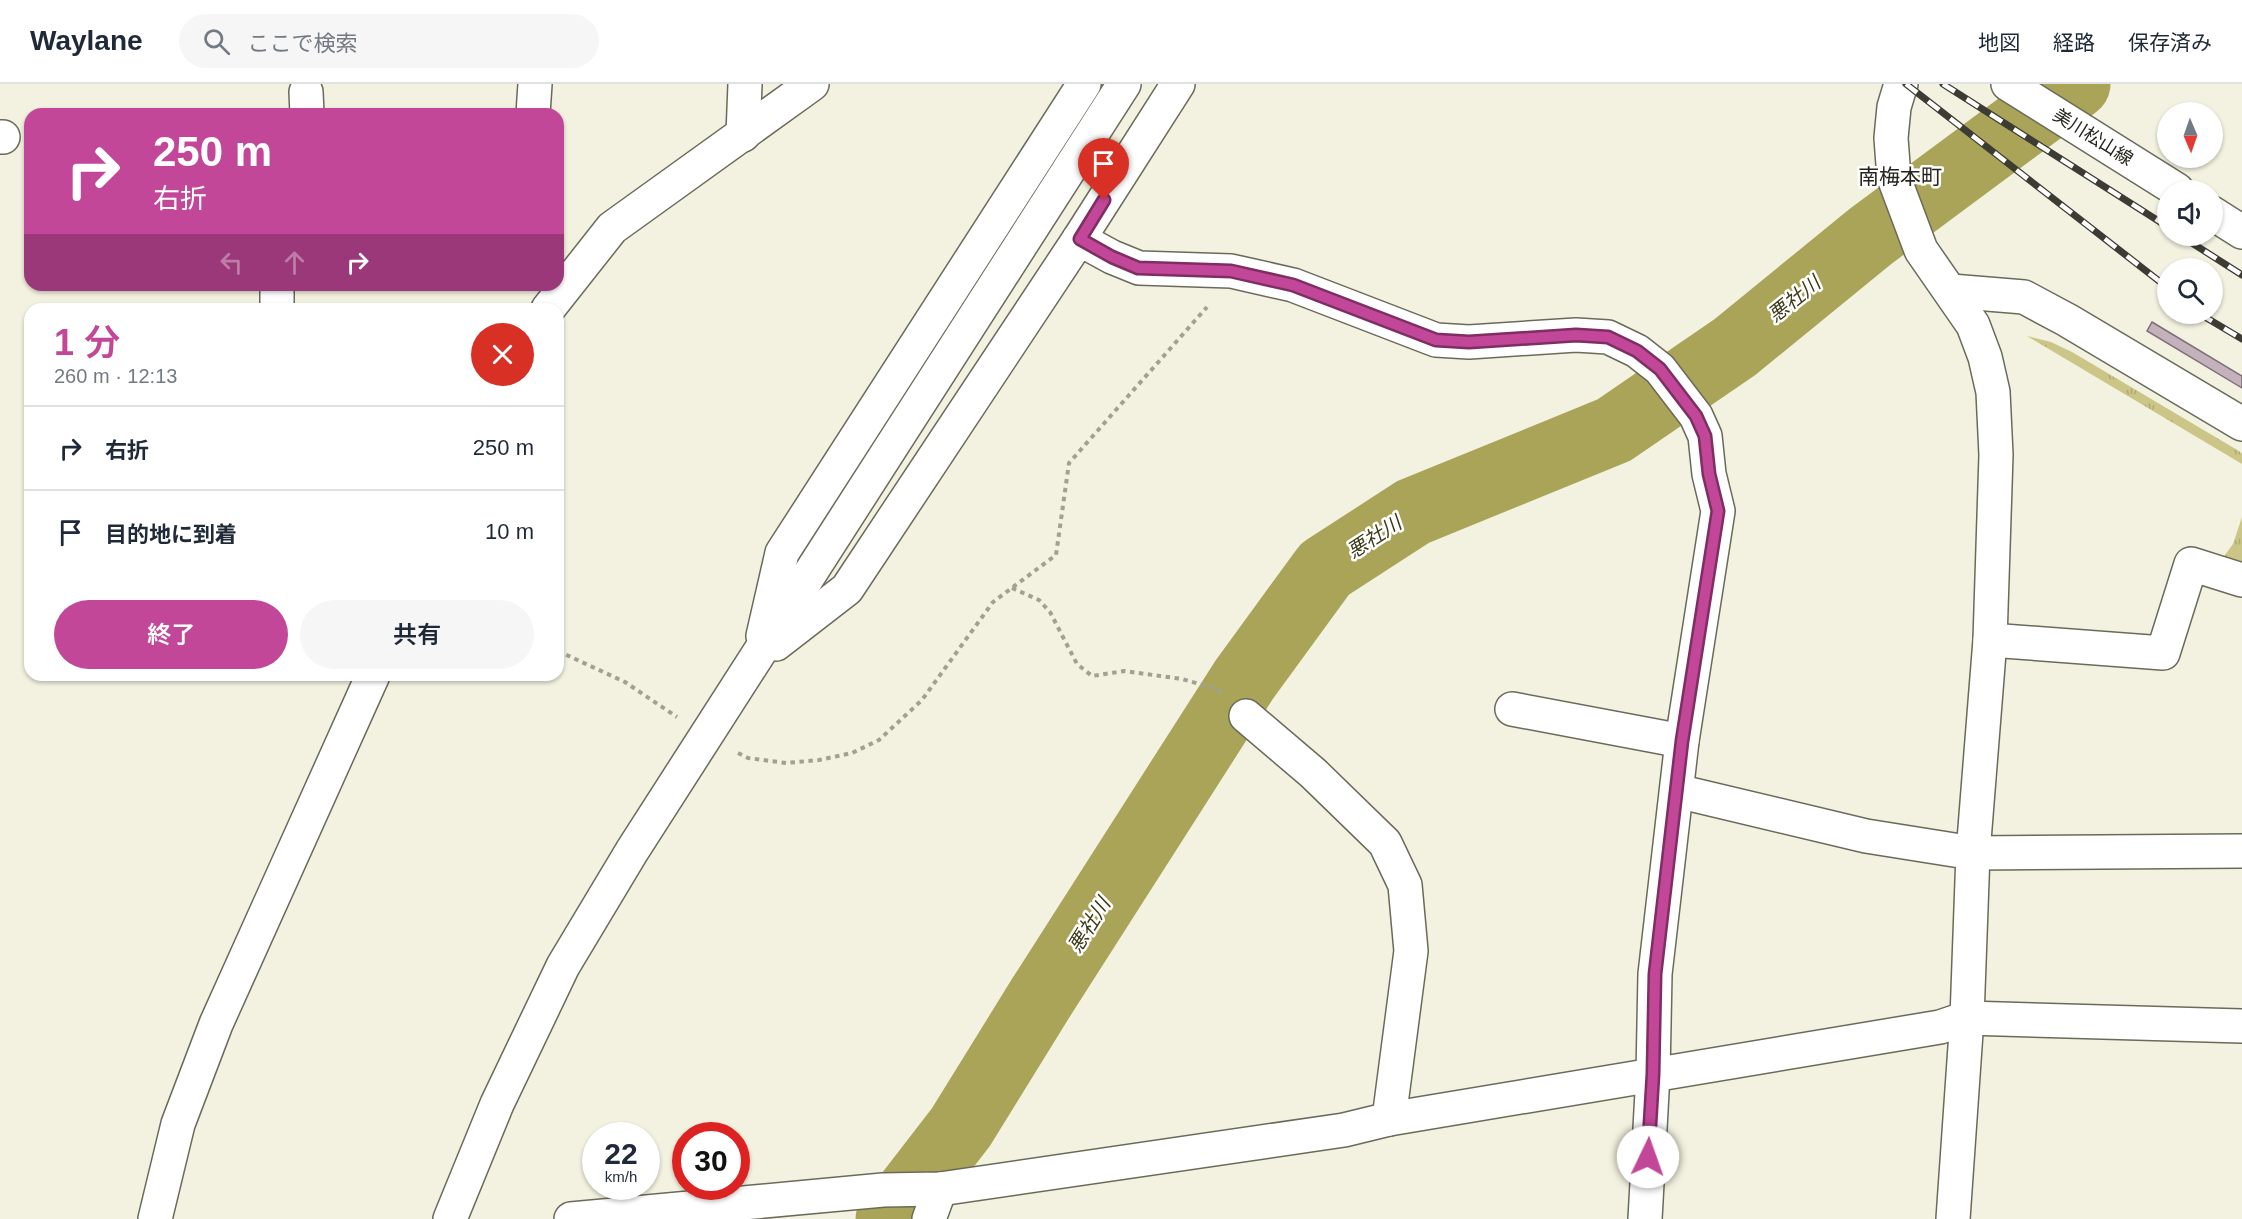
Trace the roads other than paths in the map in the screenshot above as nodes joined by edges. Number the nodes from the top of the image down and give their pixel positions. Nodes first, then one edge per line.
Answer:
1 (535, 84) edge
2 (745, 84) edge
3 (812, 84) edge
4 (1084, 84) edge
5 (1124, 84) edge
6 (1178, 84) edge
7 (1901, 84) edge
8 (2008, 84) edge
9 (533, 108) edge
10 (743, 135) junction
11 (2161, 180) edge
12 (2223, 220) edge
13 (2242, 232) edge
14 (1080, 239) junction
15 (564, 289) edge
16 (562, 291) edge
17 (1951, 291) junction
18 (553, 303) edge
19 (2242, 424) edge
20 (2242, 580) edge
21 (1990, 640) junction
22 (758, 658) junction
23 (370, 681) edge
24 (1512, 709) dead end
25 (1246, 716) dead end
26 (1682, 741) junction
27 (1677, 792) junction
28 (2242, 851) edge
29 (1974, 853) junction
30 (1966, 1018) junction
31 (2242, 1026) edge
32 (1653, 1074) junction
33 (1389, 1119) junction
34 (931, 1199) edge
35 (155, 1219) edge
36 (450, 1219) edge
37 (571, 1219) edge
38 (1645, 1219) edge
39 (1953, 1219) edge

1 - 9 street
2 - 10 street
3 - 10 street
4 - 22 street
5 - 22 street
6 - 14 street
7 - 17 street
8 - 11 street, 美川松山線
10 - 15 street
12 - 13 street
14 - 22 street
14 - 26 street
16 - 18 street
17 - 19 street
17 - 21 street
20 - 21 street
21 - 29 street
22 - 36 street
23 - 35 street
24 - 26 street
25 - 33 street
26 - 27 street
27 - 29 street
27 - 32 street
28 - 29 street
29 - 30 street
30 - 31 street
30 - 32 street
30 - 39 street
32 - 33 street
32 - 38 street
33 - 34 street
34 - 37 street

